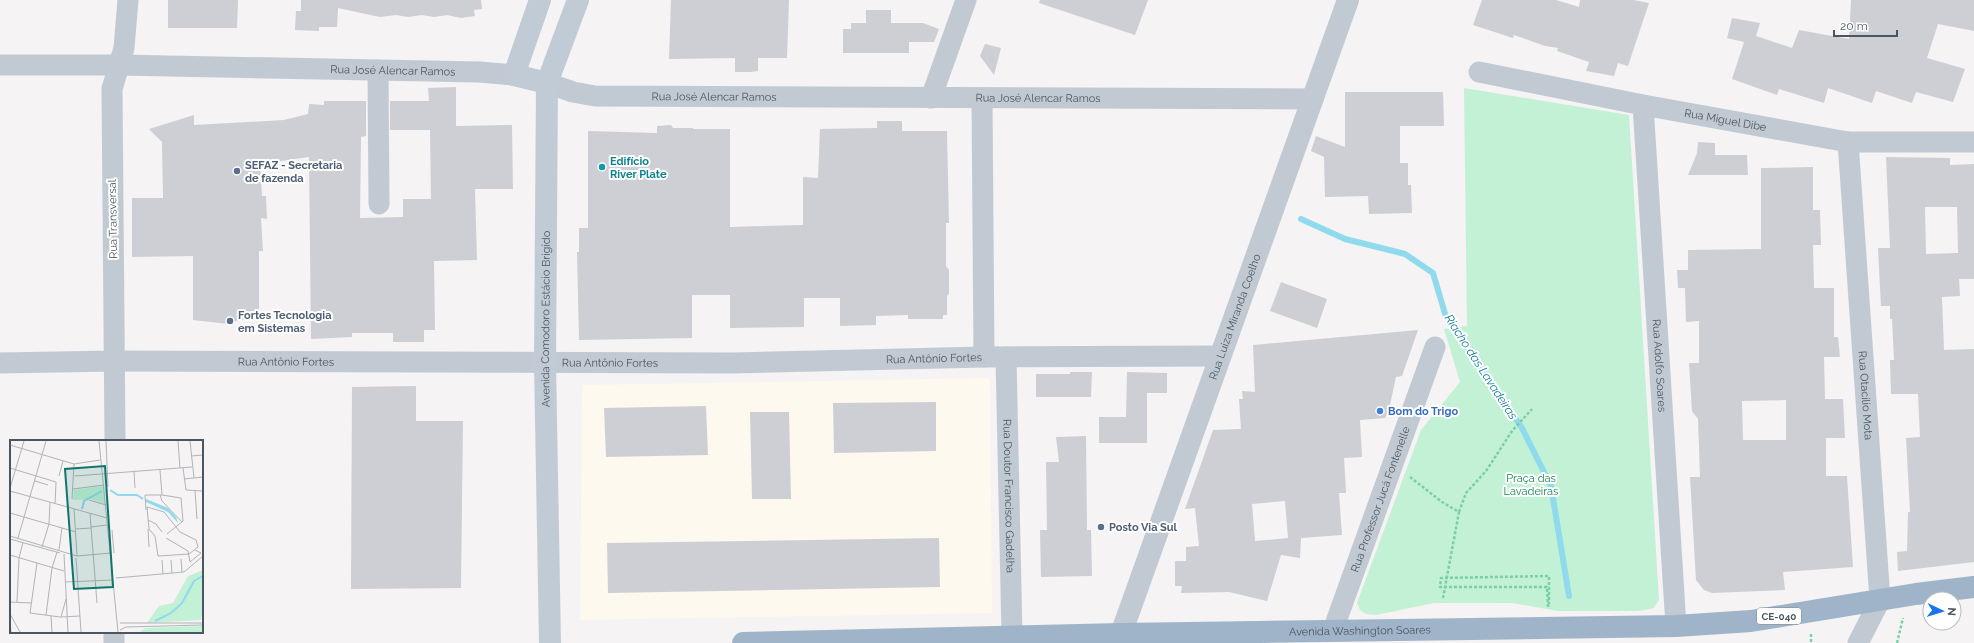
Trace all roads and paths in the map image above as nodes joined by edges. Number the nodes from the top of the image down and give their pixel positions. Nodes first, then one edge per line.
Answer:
1 (128, 0) edge
2 (540, 0) edge
3 (578, 0) edge
4 (966, 0) edge
5 (1348, 0) edge
6 (119, 64) junction
7 (0, 65) edge
8 (378, 70) junction
9 (1479, 72) dead end
10 (514, 75) junction
11 (547, 82) junction
12 (931, 98) junction
13 (982, 98) junction
14 (1313, 99) junction
15 (1643, 105) junction
16 (1848, 142) junction
17 (1974, 142) edge
18 (379, 204) dead end
19 (1435, 347) dead end
20 (1220, 356) junction
21 (984, 357) junction
22 (1006, 357) junction
23 (115, 361) junction
24 (0, 363) edge
25 (546, 363) junction
26 (1532, 409) dead end
27 (115, 440) edge
28 (1409, 475) dead end
29 (1459, 512) junction
30 (1974, 587) edge
31 (1443, 598) dead end
32 (1880, 600) junction
33 (1549, 604) dead end
34 (1548, 615) dead end
35 (1903, 616) dead end
36 (1676, 626) junction
37 (1333, 630) junction
38 (1810, 632) dead end
39 (1121, 634) junction
40 (1012, 636) junction
41 (550, 643) edge
42 (743, 643) edge
43 (1811, 643) edge
44 (1858, 643) edge
45 (1897, 643) edge

1 - 6 street, Rua Transversal
2 - 10 main road
3 - 11 main road, Avenida Comodoro Estácio Brigido
4 - 12 street
5 - 14 street, Rua Luiza Miranda Coelho
6 - 7 street, Rua José Alencar Ramos
6 - 8 street, Rua José Alencar Ramos
6 - 23 street, Rua Transversal
8 - 10 street, Rua José Alencar Ramos
8 - 18 street
9 - 15 street, Rua Miguel Dibe
10 - 11 main road, Rua José Alencar Ramos
11 - 12 street, Rua José Alencar Ramos
11 - 25 main road, Avenida Comodoro Estácio Brigido
12 - 13 street, Rua José Alencar Ramos
13 - 14 street, Rua José Alencar Ramos
13 - 21 street
14 - 20 street, Rua Luiza Miranda Coelho
15 - 16 street, Rua Miguel Dibe
15 - 36 street, Rua Adolfo Soares
16 - 17 street, Rua Miguel Dibe
16 - 32 street, Rua Otacílio Mota
19 - 37 street, Rua Professor Jucá Fontenelle
20 - 22 street, Rua Antônio Fortes
20 - 39 street, Rua Luiza Miranda Coelho
21 - 22 street, Rua Antônio Fortes
21 - 25 street, Rua Antônio Fortes
22 - 40 street, Rua Doutor Francisco Gadelha
23 - 24 street, Rua Antônio Fortes
23 - 25 street, Rua Antônio Fortes
23 - 27 street, Rua Transversal
25 - 41 main road, Avenida Comodoro Estácio Brigido
26 - 29 path
28 - 29 path
29 - 31 path
30 - 32 highway, Avenida Washington Soares / CE-040
32 - 36 highway, Avenida Washington Soares / CE-040
32 - 44 street
33 - 34 path
35 - 45 path
36 - 37 highway, Avenida Washington Soares / CE-040
37 - 39 highway, Avenida Washington Soares / CE-040
38 - 43 path
39 - 40 highway, Avenida Washington Soares / CE-040
40 - 42 highway, Avenida Washington Soares / CE-040

